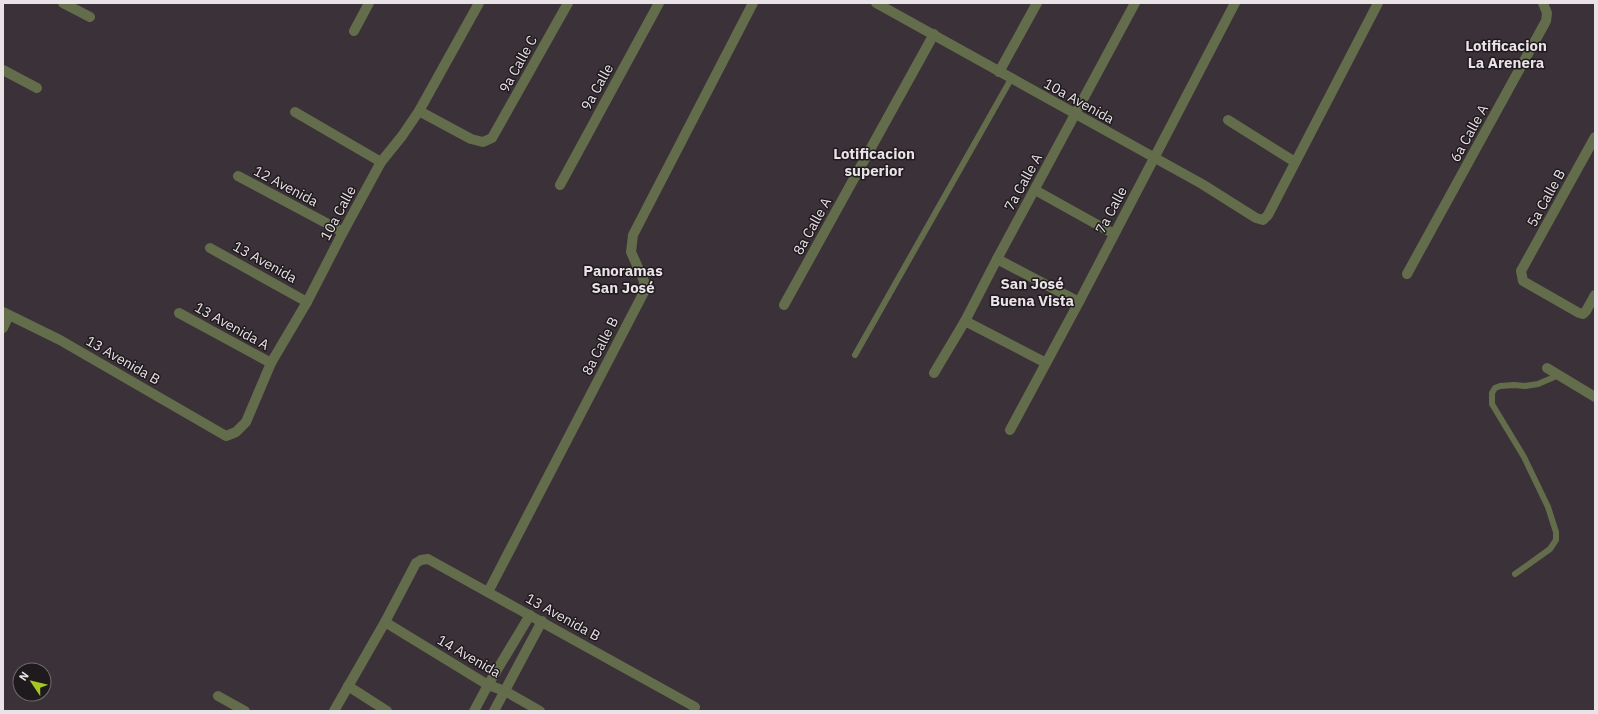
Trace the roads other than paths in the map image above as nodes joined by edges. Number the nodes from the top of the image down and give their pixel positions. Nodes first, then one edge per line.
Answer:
1 (63, 3) edge
2 (369, 3) edge
3 (479, 3) edge
4 (568, 3) edge
5 (659, 3) edge
6 (753, 3) edge
7 (876, 3) edge
8 (1037, 3) edge
9 (1135, 3) edge
10 (1235, 3) edge
11 (1378, 3) edge
12 (1544, 3) edge
13 (90, 17) dead end
14 (354, 31) dead end
15 (934, 34) junction
16 (3, 70) edge
17 (999, 72) junction
18 (1011, 79) junction
19 (36, 88) dead end
20 (420, 111) junction
21 (295, 112) dead end
22 (1076, 115) junction
23 (1228, 120) dead end
24 (1595, 138) edge
25 (1154, 158) junction
26 (381, 162) junction
27 (1295, 162) junction
28 (238, 176) dead end
29 (560, 185) dead end
30 (1035, 190) junction
31 (343, 232) junction
32 (1114, 234) junction
33 (210, 248) dead end
34 (997, 259) junction
35 (1406, 274) dead end
36 (1595, 295) edge
37 (307, 302) junction
38 (1079, 302) junction
39 (784, 305) dead end
40 (179, 313) dead end
41 (6, 314) edge
42 (965, 322) junction
43 (3, 328) edge
44 (855, 355) dead end
45 (271, 363) junction
46 (1046, 363) junction
47 (1547, 368) dead end
48 (934, 373) dead end
49 (1559, 375) junction
50 (1595, 397) edge
51 (1010, 430) dead end
52 (226, 436) joint
53 (1514, 574) dead end
54 (488, 592) junction
55 (530, 615) junction
56 (542, 621) junction
57 (385, 622) junction
58 (488, 685) junction
59 (348, 686) junction
60 (505, 691) junction
61 (218, 696) dead end
62 (695, 707) dead end
63 (245, 711) edge
64 (334, 711) edge
65 (387, 711) edge
66 (474, 711) edge
67 (494, 711) edge
68 (540, 711) edge

1 - 13 street
2 - 14 street
3 - 20 street, 10a Calle
4 - 20 street, 9a Calle C
5 - 29 street, 9a Calle
6 - 54 street, 8a Calle B
7 - 15 street, 10a Avenida
8 - 17 street
9 - 22 street, 7a Calle A
10 - 25 street, 7a Calle
11 - 27 street
12 - 35 street, 6a Calle A
15 - 17 street, 10a Avenida
15 - 39 street, 8a Calle A
16 - 19 street
17 - 18 street, 10a Avenida
18 - 22 street, 10a Avenida
18 - 44 lane
20 - 26 street, 10a Calle
21 - 26 street
22 - 25 street, 10a Avenida
22 - 30 street, 7a Calle A
23 - 27 street
24 - 36 street, 5a Calle B
25 - 27 street, 10a Avenida
25 - 32 street, 7a Calle
26 - 31 street, 10a Calle
28 - 31 street, 12 Avenida
30 - 32 street
30 - 34 street, 7a Calle A
31 - 37 street, 10a Calle
32 - 38 street, 7a Calle
33 - 37 street, 13 Avenida
34 - 38 street
34 - 42 street, 7a Calle A
37 - 45 street, 10a Calle
38 - 46 street, 7a Calle
40 - 45 street, 13 Avenida A
41 - 43 street
41 - 52 street, 13 Avenida B
42 - 46 street
42 - 48 street, 7a Calle A
45 - 52 street, 10a Calle
46 - 51 street, 7a Calle
47 - 49 street
49 - 50 street
49 - 53 lane
54 - 55 street, 13 Avenida B
54 - 57 street, 13 Avenida B
55 - 56 street, 13 Avenida B
55 - 58 street
56 - 60 street
56 - 62 street, 13 Avenida B
57 - 58 street, 14 Avenida
57 - 59 street
58 - 60 street, 14 Avenida
58 - 66 street
59 - 64 street
59 - 65 street
60 - 67 street
60 - 68 street, 14 Avenida
61 - 63 street

